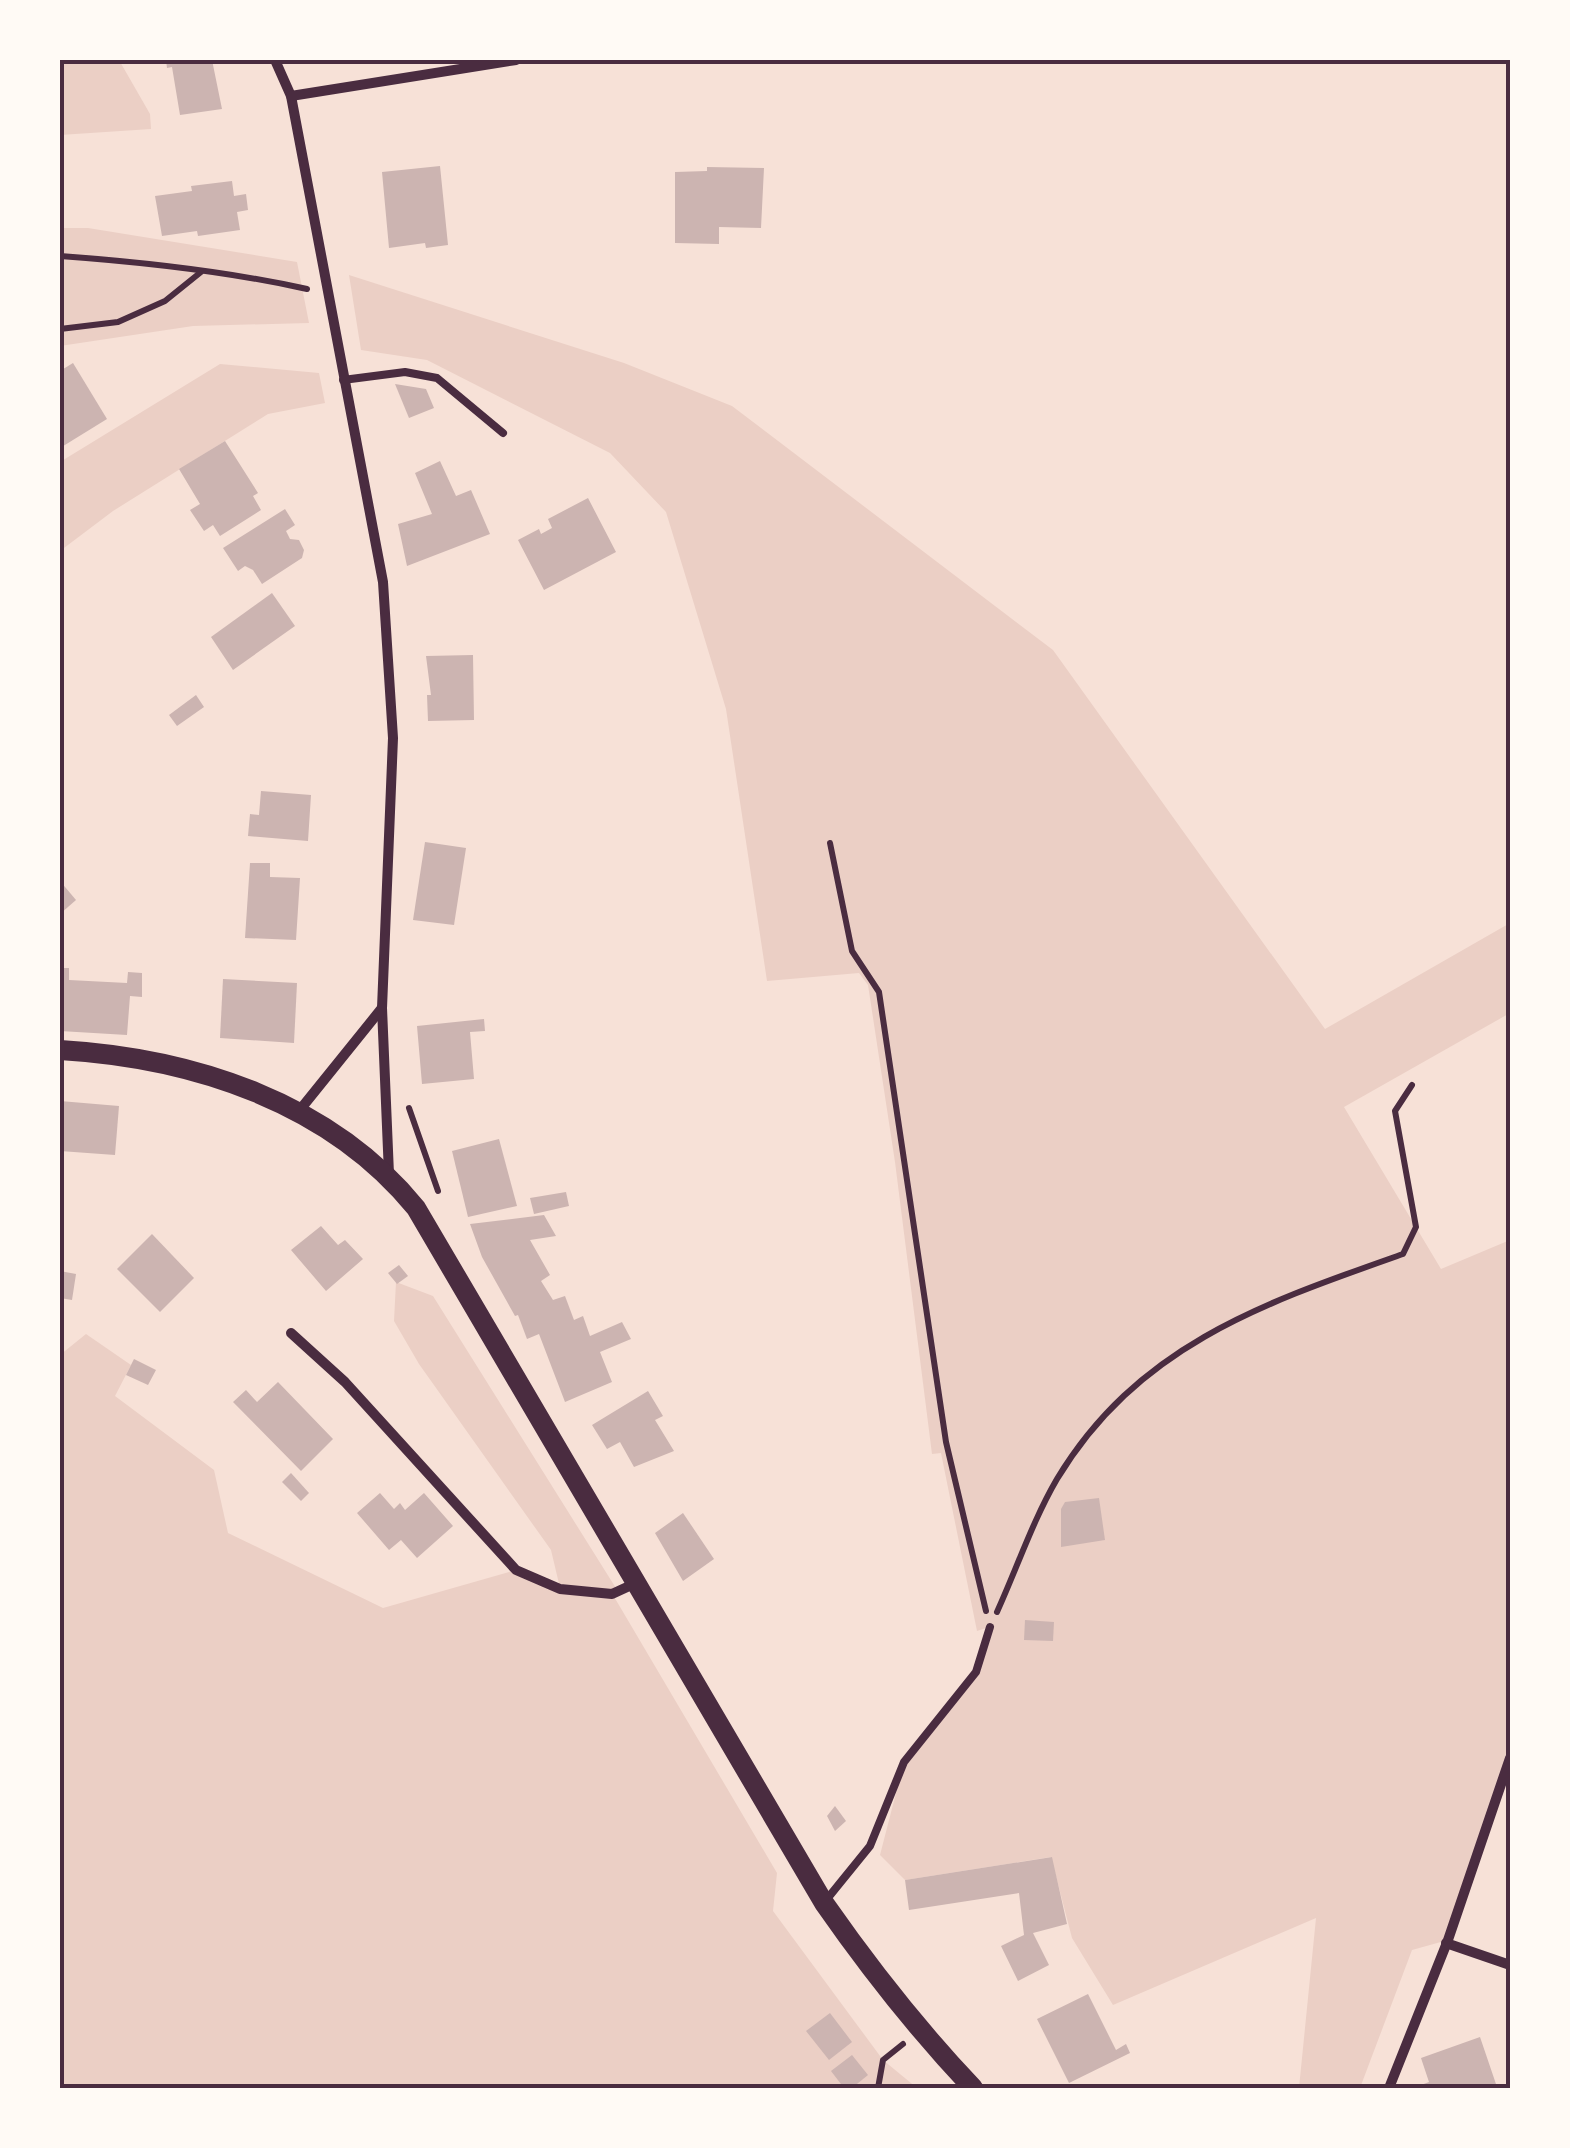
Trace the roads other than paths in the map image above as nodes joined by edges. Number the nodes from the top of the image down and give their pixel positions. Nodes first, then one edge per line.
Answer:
1 (276, 60) edge
2 (516, 60) edge
3 (291, 96) junction
4 (343, 380) junction
5 (503, 433) dead end
6 (382, 1008) junction
7 (60, 1050) edge
8 (299, 1111) junction
9 (389, 1174) junction
10 (291, 1333) dead end
11 (638, 1582) junction
12 (990, 1627) road end
13 (1510, 1758) edge
14 (824, 1903) junction
15 (1446, 1943) junction
16 (1510, 1965) edge
17 (972, 2088) edge
18 (1388, 2088) edge

1 - 3 street
2 - 3 street
3 - 4 street
4 - 5 lane
4 - 6 street
6 - 8 street
6 - 9 street
7 - 8 main road
8 - 9 main road
9 - 11 main road
10 - 11 street
11 - 14 main road
12 - 14 lane
13 - 15 street
14 - 17 main road
15 - 16 street
15 - 18 street

